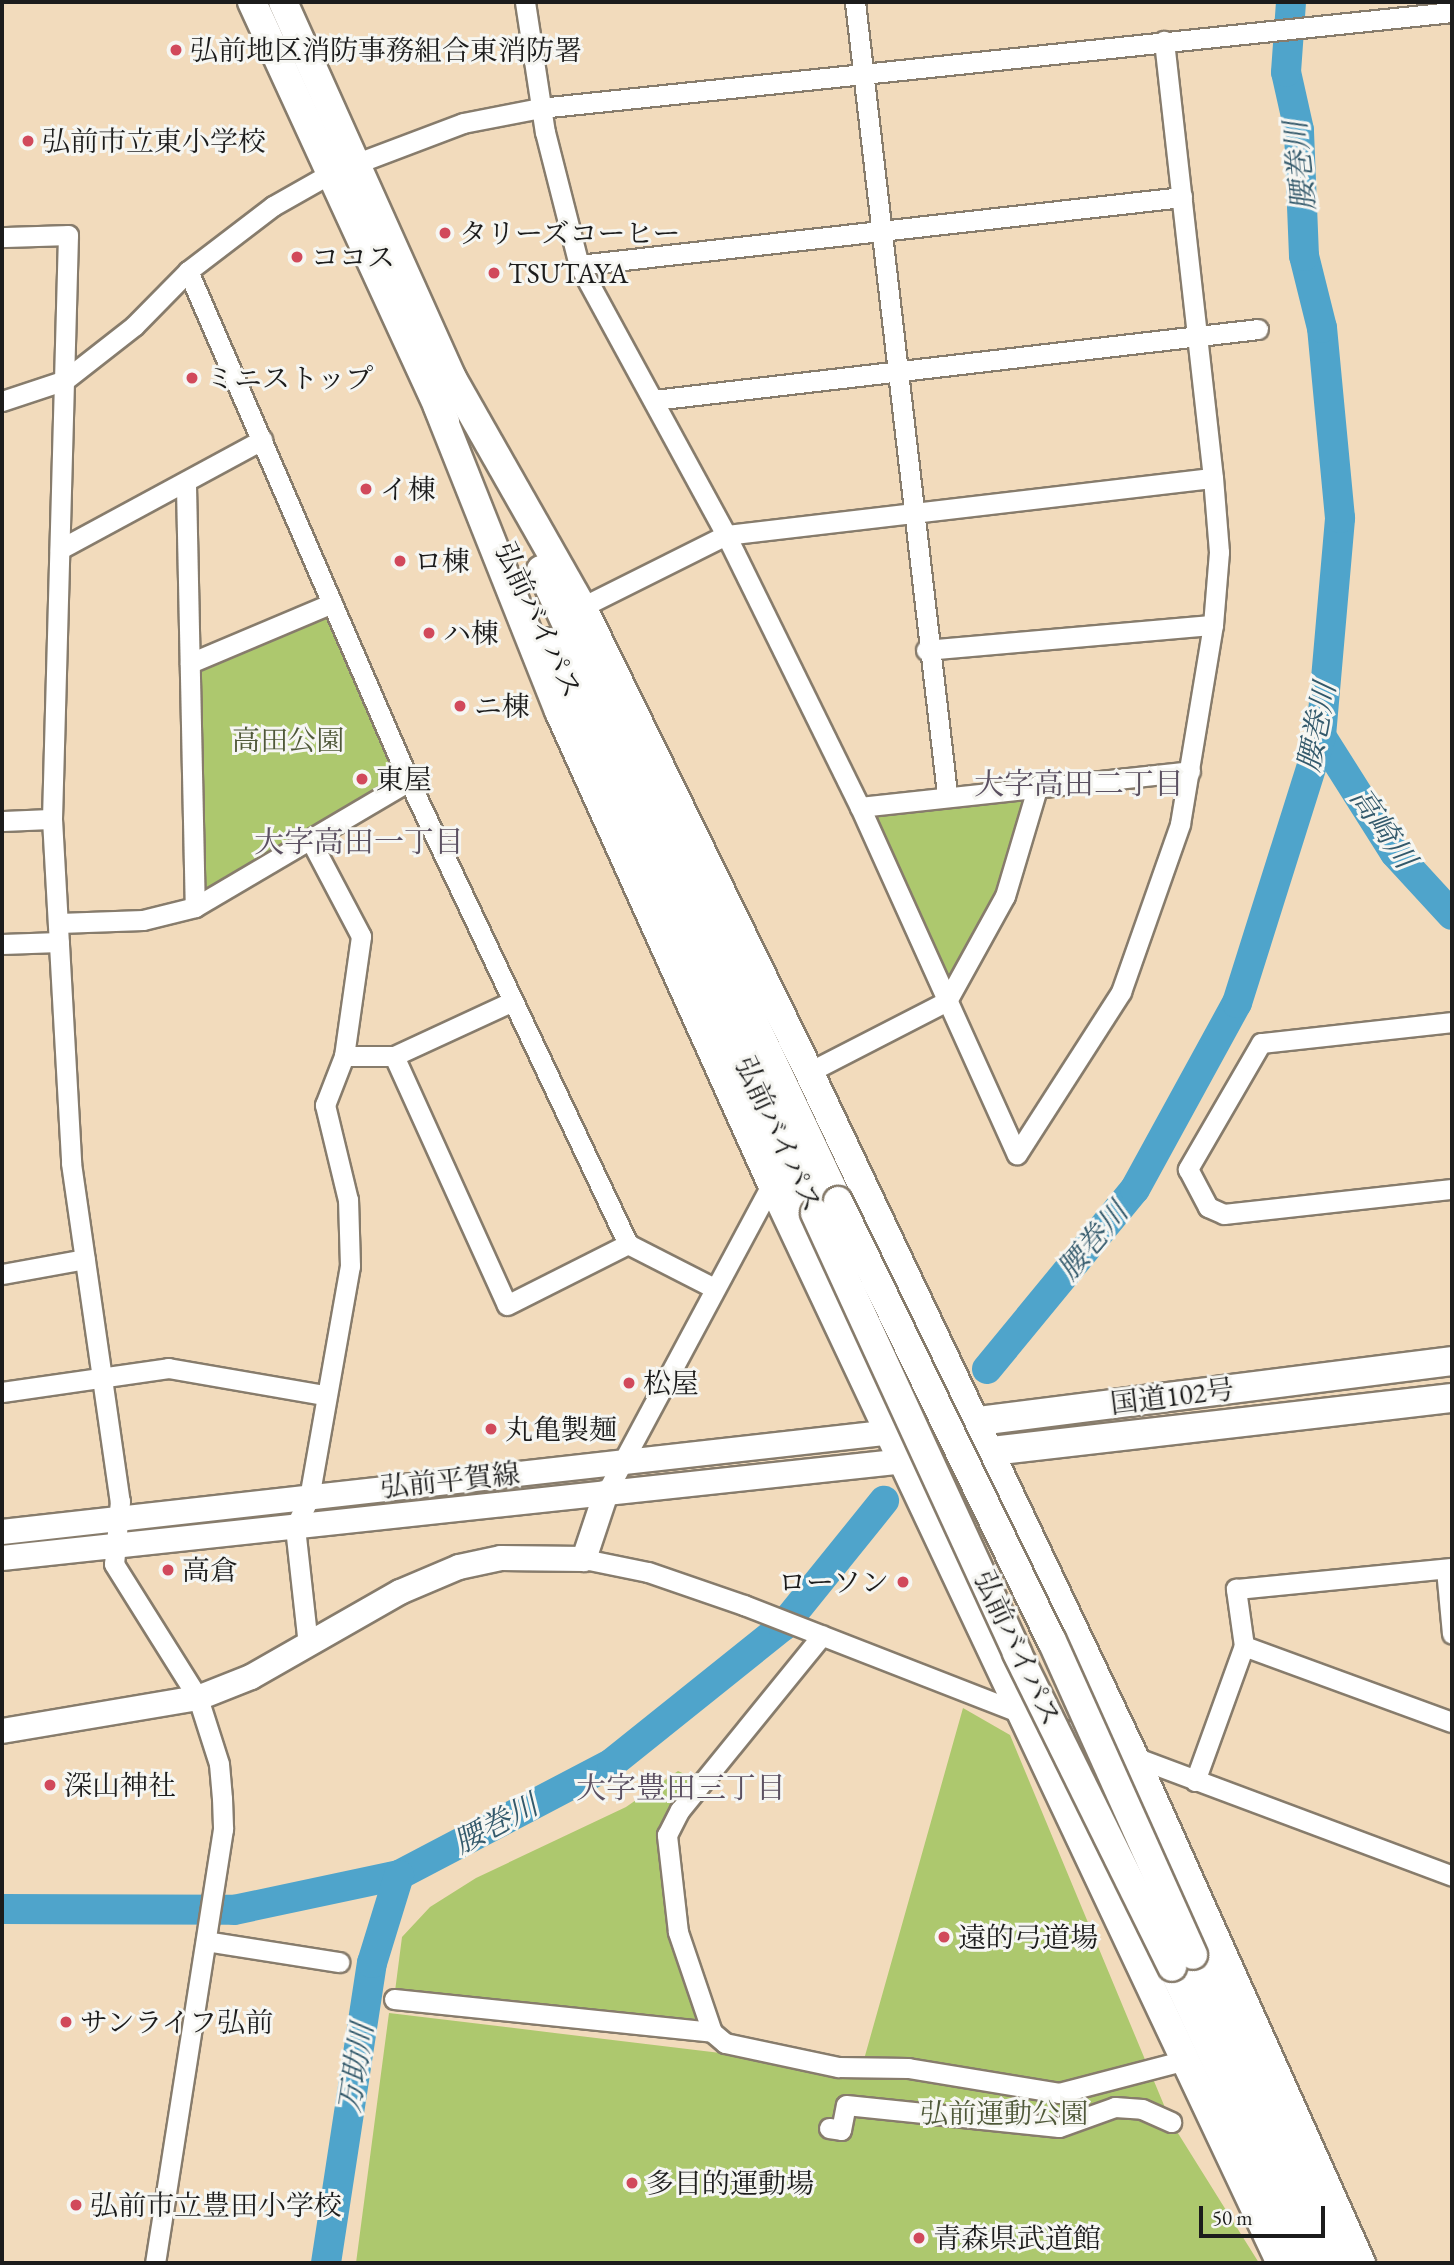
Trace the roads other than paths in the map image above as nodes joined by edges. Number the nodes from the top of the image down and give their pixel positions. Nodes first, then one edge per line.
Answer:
1 (252, 2) edge
2 (283, 2) edge
3 (525, 2) edge
4 (855, 2) edge
5 (1452, 12) edge
6 (1164, 41) junction
7 (862, 74) junction
8 (540, 108) junction
9 (343, 168) junction
10 (1182, 197) junction
11 (880, 232) junction
12 (2, 237) edge
13 (579, 265) junction
14 (188, 271) junction
15 (1258, 329) dead end
16 (1195, 335) junction
17 (896, 367) junction
18 (448, 371) junction
19 (65, 380) junction
20 (654, 400) junction
21 (2, 401) edge
22 (438, 407) junction
23 (262, 440) junction
24 (1213, 478) junction
25 (186, 486) junction
26 (909, 514) junction
27 (726, 535) junction
28 (60, 549) junction
29 (332, 603) junction
30 (582, 607) junction
31 (1213, 625) junction
32 (926, 650) junction
33 (190, 663) junction
34 (1190, 771) junction
35 (409, 781) junction
36 (1038, 785) junction
37 (947, 794) junction
38 (860, 807) junction
39 (52, 819) junction
40 (2, 821) edge
41 (311, 841) junction
42 (195, 907) junction
43 (59, 933) junction
44 (2, 944) edge
45 (947, 1001) junction
46 (511, 1002) junction
47 (1452, 1022) edge
48 (344, 1056) junction
49 (394, 1056) junction
50 (809, 1072) junction
51 (772, 1184) junction
52 (1452, 1189) edge
53 (826, 1207) junction
54 (628, 1244) junction
55 (85, 1259) junction
56 (2, 1274) edge
57 (714, 1288) junction
58 (1452, 1362) edge
59 (103, 1378) junction
60 (2, 1392) edge
61 (326, 1395) junction
62 (1452, 1398) edge
63 (974, 1422) junction
64 (892, 1433) junction
65 (988, 1451) junction
66 (905, 1461) junction
67 (622, 1464) junction
68 (606, 1493) junction
69 (309, 1498) junction
70 (114, 1520) junction
71 (295, 1527) junction
72 (2, 1532) edge
73 (111, 1547) junction
74 (2, 1558) edge
75 (584, 1559) junction
76 (1449, 1569) edge
77 (814, 1632) junction
78 (1452, 1634) edge
79 (308, 1645) junction
80 (1244, 1646) junction
81 (198, 1698) junction
82 (1021, 1713) junction
83 (1452, 1722) edge
84 (2, 1731) edge
85 (1134, 1757) junction
86 (1195, 1781) junction
87 (1452, 1876) edge
88 (206, 1935) junction
89 (1182, 1961) junction
90 (339, 1962) dead end
91 (394, 1999) dead end
92 (712, 2032) junction
93 (1182, 2061) junction
94 (1171, 2122) dead end
95 (829, 2128) dead end
96 (155, 2263) edge
97 (1281, 2263) edge
98 (1310, 2263) edge
99 (1335, 2263) edge
100 (1361, 2263) edge

1 - 9 highway, 弘前バイパス
2 - 9 highway, 弘前バイパス
3 - 8 street
4 - 7 street
5 - 6 street
6 - 7 street
6 - 10 street
7 - 8 street
7 - 11 street
8 - 9 street
8 - 13 street
9 - 14 street
9 - 18 highway, 弘前バイパス
9 - 22 highway, 弘前バイパス
10 - 11 street
10 - 16 street
11 - 13 street
11 - 17 street
12 - 19 street
13 - 20 street
14 - 19 street
14 - 23 street
15 - 16 street
16 - 17 street
16 - 24 street
17 - 20 street
17 - 26 street
18 - 30 highway
18 - 53 highway, 弘前バイパス
19 - 21 street
19 - 28 street
20 - 27 street
22 - 51 highway
22 - 53 highway, 弘前バイパス
23 - 25 street
23 - 29 street
24 - 26 street
24 - 31 street
25 - 28 street
25 - 33 street
26 - 27 street
26 - 32 street
27 - 30 street
27 - 38 street
28 - 39 street
29 - 33 street
29 - 35 street
30 - 50 highway
31 - 32 street
31 - 34 street
32 - 37 street
33 - 42 street
34 - 36 street
34 - 45 street
35 - 41 street
35 - 46 street
36 - 37 street
36 - 45 street
37 - 38 street
38 - 45 street
39 - 40 street
39 - 43 street
41 - 42 street
41 - 48 street
42 - 43 street
43 - 44 street
43 - 55 street
45 - 50 street
46 - 49 street
46 - 54 street
47 - 52 street
48 - 49 street
48 - 61 street
49 - 54 street
50 - 63 highway
51 - 57 street
51 - 64 highway
53 - 89 highway, 弘前バイパス, bridge
54 - 57 street
55 - 56 street
55 - 59 street
57 - 67 street
58 - 63 highway, 国道102号
59 - 60 street
59 - 61 street
59 - 70 street
61 - 69 street
62 - 65 highway, 国道102号
63 - 64 highway, 国道102号
63 - 65 highway
64 - 66 highway
64 - 67 main road, 弘前平賀線
65 - 66 highway, 国道102号
65 - 85 highway
66 - 68 main road, 弘前平賀線
66 - 82 highway
67 - 68 street
67 - 69 main road, 弘前平賀線
68 - 71 main road, 弘前平賀線
68 - 75 main road
69 - 70 main road, 弘前平賀線
69 - 71 street
70 - 72 main road, 弘前平賀線
70 - 73 street
71 - 73 main road, 弘前平賀線
71 - 79 street
73 - 74 main road, 弘前平賀線
73 - 81 street
75 - 77 street
75 - 79 main road
76 - 78 street
76 - 80 street
77 - 82 street
77 - 92 street
79 - 81 main road
80 - 83 street
80 - 86 street
81 - 84 main road
81 - 88 street
82 - 85 street
82 - 93 highway
85 - 86 street
85 - 100 highway
86 - 87 street
88 - 90 street
88 - 96 street
89 - 98 highway, 弘前バイパス
89 - 99 highway, 弘前バイパス
91 - 92 street
92 - 93 street
93 - 97 highway
94 - 95 street

